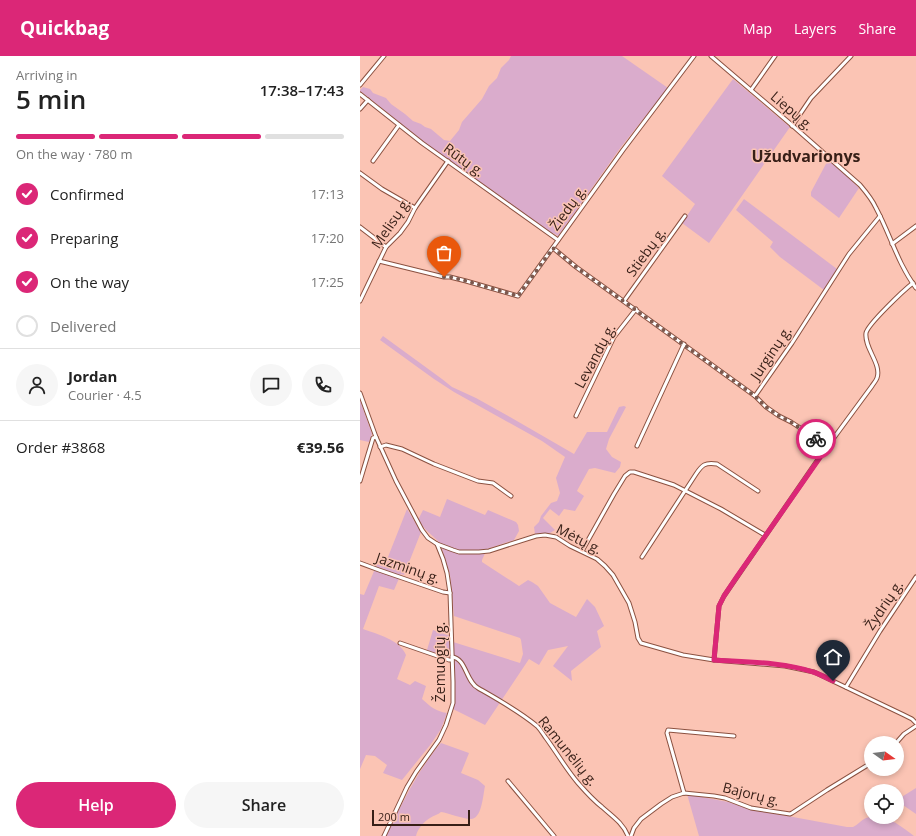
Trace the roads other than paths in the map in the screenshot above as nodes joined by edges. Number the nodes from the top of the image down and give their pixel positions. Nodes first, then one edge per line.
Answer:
1 (384, 56) edge
2 (694, 56) edge
3 (711, 56) edge
4 (775, 56) edge
5 (851, 56) edge
6 (360, 85) edge
7 (751, 90) junction
8 (360, 94) edge
9 (368, 100) junction
10 (360, 109) edge
11 (399, 125) junction
12 (792, 126) junction
13 (373, 161) dead end
14 (448, 162) junction
15 (360, 173) edge
16 (415, 208) junction
17 (685, 216) dead end
18 (880, 216) junction
19 (916, 226) edge
20 (360, 227) edge
21 (558, 240) junction
22 (892, 244) junction
23 (386, 247) junction
24 (553, 248) junction
25 (379, 261) junction
26 (912, 283) junction
27 (916, 288) edge
28 (360, 301) edge
29 (624, 301) junction
30 (636, 309) junction
31 (684, 344) junction
32 (360, 396) edge
33 (755, 396) junction
34 (576, 416) dead end
35 (376, 437) junction
36 (638, 446) dead end
37 (828, 446) junction
38 (380, 447) junction
39 (360, 481) edge
40 (685, 490) junction
41 (758, 490) dead end
42 (511, 496) dead end
43 (766, 535) junction
44 (437, 544) junction
45 (582, 551) junction
46 (642, 557) dead end
47 (360, 563) edge
48 (916, 577) edge
49 (450, 593) junction
50 (400, 643) dead end
51 (452, 659) junction
52 (714, 660) junction
53 (846, 687) junction
54 (916, 722) edge
55 (916, 726) edge
56 (734, 736) dead end
57 (902, 736) edge
58 (864, 767) edge
59 (508, 781) dead end
60 (684, 793) junction
61 (626, 830) junction
62 (633, 831) junction
63 (384, 836) edge
64 (554, 836) edge
65 (628, 836) edge
66 (631, 836) edge

1 - 6 street
2 - 21 street, Žiedų g.
3 - 7 street, Liepų g.
4 - 7 street
5 - 12 street
7 - 12 street, Liepų g.
8 - 9 street, Rūtų g.
9 - 10 street
9 - 11 street, Rūtų g.
11 - 13 street
11 - 14 street, Rūtų g.
12 - 18 street, Liepų g.
14 - 16 street, Melisų g.
14 - 21 street, Rūtų g.
15 - 16 street
16 - 23 street, Melisų g.
17 - 29 street, Stiebų g.
18 - 22 street, Liepų g.
18 - 33 street, Jurginų g.
19 - 22 street
20 - 23 street
21 - 24 street, Žiedų g.
22 - 26 street, Liepų g.
23 - 25 street, Melisų g.
24 - 25 street, Žiedų g.
24 - 29 street, Jurginų g.
25 - 28 street, Melisų g.
26 - 27 street, Liepų g.
26 - 37 street
29 - 30 street, Jurginų g.
30 - 31 street, Jurginų g.
30 - 34 street, Levandų g.
31 - 33 street, Jurginų g.
31 - 36 street
32 - 35 street, Mėtų g.
33 - 37 street
35 - 38 street, Mėtų g.
35 - 39 street
37 - 43 street
38 - 42 street
38 - 44 street, Mėtų g.
40 - 41 street
40 - 43 street
40 - 45 street
40 - 46 street
43 - 52 street
44 - 45 street, Mėtų g.
44 - 49 street, Žemuogių g.
45 - 52 street, Mėtų g.
47 - 49 street, Jazminų g.
48 - 53 street, Žydrių g.
49 - 51 street, Žemuogių g.
50 - 51 street
51 - 61 street, Ramunėlių g.
51 - 63 street, Žemuogių g.
52 - 53 street, Mėtų g.
53 - 54 street, Mėtų g.
55 - 57 street
56 - 60 street
58 - 60 street, Bajorų g.
59 - 64 street
60 - 62 street
61 - 62 street
61 - 65 street, Ramunėlių g.
62 - 66 street

